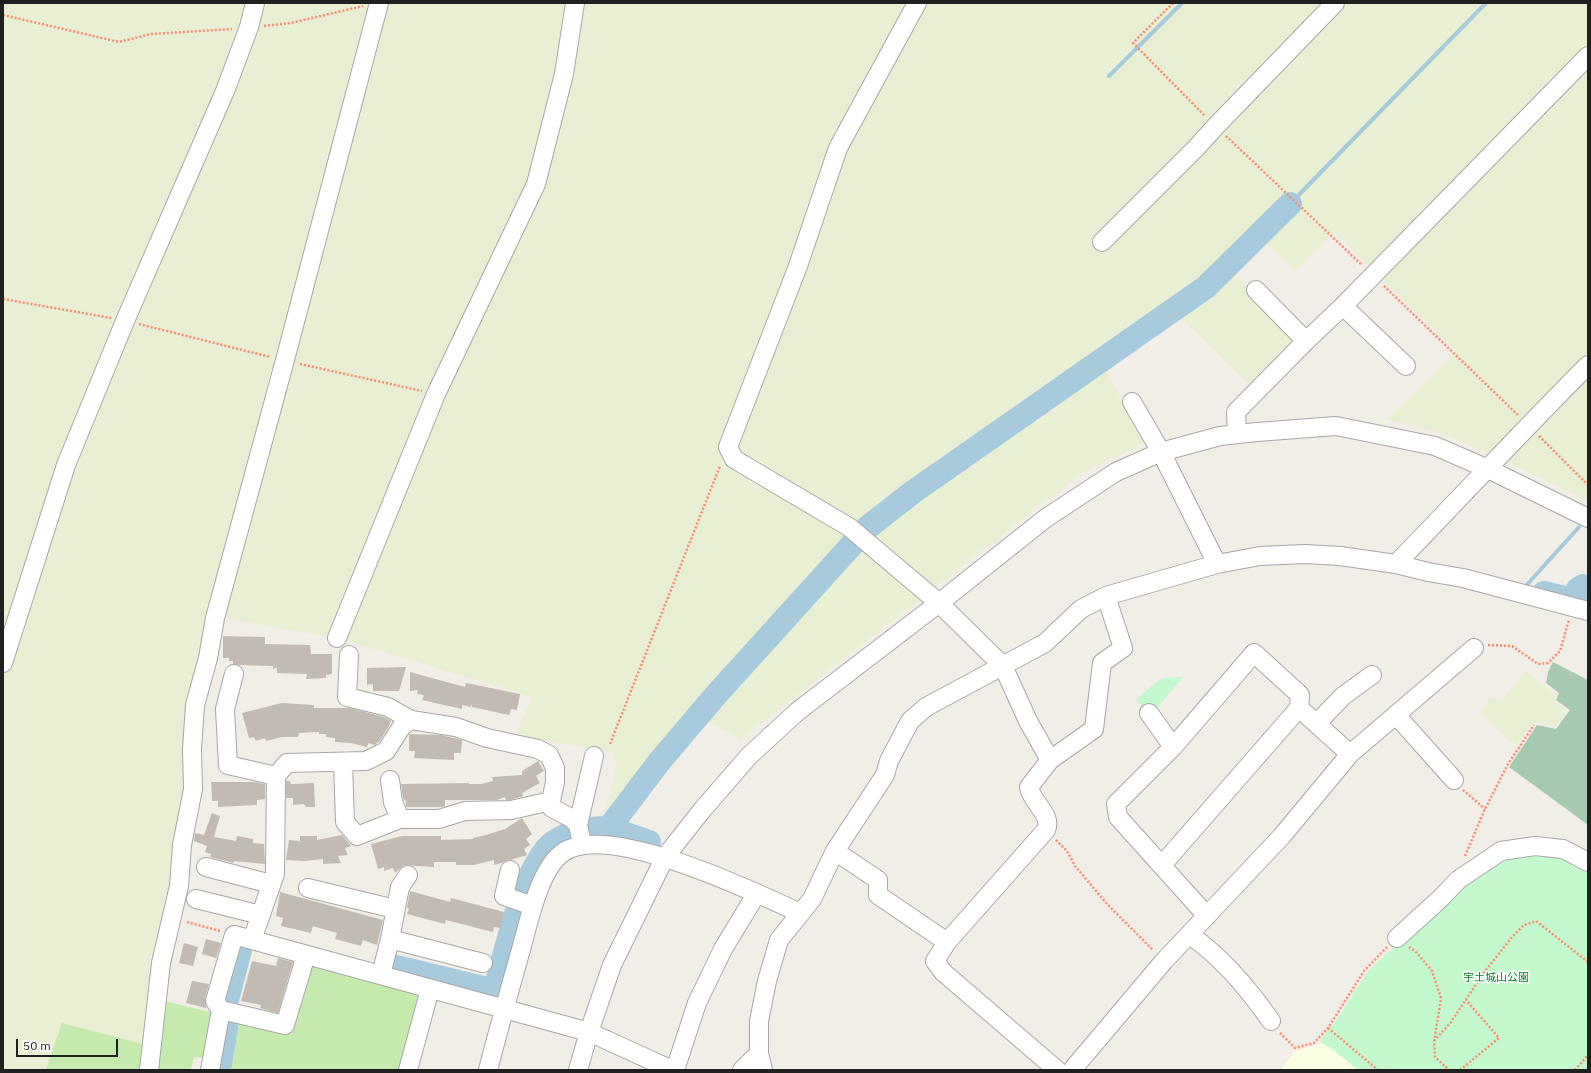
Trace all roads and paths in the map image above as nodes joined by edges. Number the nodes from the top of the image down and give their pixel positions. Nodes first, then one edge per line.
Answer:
1 (255, 3) edge
2 (575, 3) edge
3 (917, 3) edge
4 (1172, 3) edge
5 (1335, 3) edge
6 (374, 4) edge
7 (3, 15) edge
8 (249, 27) junction
9 (1588, 56) edge
10 (1216, 126) junction
11 (1102, 242) dead end
12 (1372, 275) junction
13 (1256, 290) dead end
14 (3, 299) edge
15 (1343, 306) junction
16 (125, 321) junction
17 (1306, 341) junction
18 (1588, 365) edge
19 (1406, 366) dead end
20 (1132, 402) dead end
21 (1528, 425) junction
22 (1237, 434) junction
23 (728, 447) junction
24 (1162, 452) junction
25 (1488, 469) junction
26 (1588, 485) edge
27 (1588, 518) edge
28 (1217, 564) junction
29 (1396, 564) junction
30 (1106, 596) junction
31 (939, 603) junction
32 (1581, 609) edge
33 (338, 638) dead end
34 (1474, 648) joint
35 (349, 655) dead end
36 (3, 663) edge
37 (1003, 666) junction
38 (234, 674) dead end
39 (1372, 675) dead end
40 (1299, 708) junction
41 (1150, 713) dead end
42 (1396, 715) junction
43 (412, 720) junction
44 (1317, 723) junction
45 (1534, 725) dead end
46 (610, 744) dead end
47 (1173, 747) junction
48 (1350, 754) junction
49 (594, 756) dead end
50 (1050, 760) junction
51 (343, 762) junction
52 (276, 776) junction
53 (390, 780) dead end
54 (1454, 780) joint
55 (551, 801) junction
56 (1485, 809) junction
57 (400, 819) junction
58 (1046, 830) junction
59 (580, 835) junction
60 (835, 851) junction
61 (665, 857) junction
62 (1464, 860) dead end
63 (1588, 862) edge
64 (1162, 866) junction
65 (206, 867) dead end
66 (510, 870) dead end
67 (408, 875) dead end
68 (271, 884) junction
69 (308, 888) dead end
70 (757, 893) junction
71 (196, 899) dead end
72 (525, 904) junction
73 (395, 909) junction
74 (800, 913) junction
75 (261, 915) junction
76 (1207, 916) junction
77 (172, 917) junction
78 (234, 935) junction
79 (1190, 935) junction
80 (1396, 938) junction
81 (390, 939) junction
82 (252, 940) junction
83 (947, 942) junction
84 (306, 955) junction
85 (1164, 961) junction
86 (1588, 962) edge
87 (483, 963) dead end
88 (381, 975) junction
89 (430, 989) junction
90 (1466, 1000) junction
91 (504, 1009) junction
92 (221, 1010) junction
93 (1271, 1021) joint
94 (1328, 1028) junction
95 (589, 1032) junction
96 (1434, 1042) junction
97 (1588, 1056) edge
98 (761, 1061) edge
99 (149, 1070) edge
100 (210, 1070) edge
101 (408, 1070) edge
102 (488, 1070) edge
103 (578, 1070) edge
104 (673, 1070) edge
105 (742, 1070) edge
106 (1057, 1070) edge
107 (1072, 1070) edge
108 (1378, 1070) edge
109 (1449, 1070) edge
110 (1460, 1070) edge
111 (1575, 1070) edge

1 - 8 street
2 - 33 street
3 - 23 street
4 - 10 path
5 - 10 street
6 - 8 path
6 - 77 street
7 - 8 path
8 - 16 street
9 - 12 street
10 - 11 street
10 - 12 path
12 - 15 street
12 - 21 path
13 - 17 street
14 - 16 path
15 - 17 street
15 - 19 street
16 - 36 street
17 - 22 street
18 - 21 street
20 - 24 street
21 - 25 street
21 - 26 path
22 - 24 street
22 - 25 street
23 - 31 street
23 - 46 path
24 - 28 street
24 - 31 street
25 - 27 street
25 - 29 street
28 - 29 street
28 - 30 street
29 - 32 street
30 - 37 street
30 - 50 street
31 - 37 street
31 - 61 street
32 - 34 path
34 - 42 street
35 - 43 street
37 - 50 street
37 - 60 street
38 - 52 street
39 - 44 street
40 - 44 street
40 - 47 street
40 - 64 street
41 - 47 street
42 - 48 street
42 - 54 street
43 - 51 street
43 - 55 street
44 - 48 street
45 - 56 path
47 - 64 street
48 - 76 street
49 - 59 street
50 - 58 street
51 - 52 street
51 - 57 street
52 - 68 street
53 - 57 street
54 - 56 path
55 - 57 street
55 - 59 street
56 - 62 path
58 - 83 street
58 - 85 path
59 - 61 street
59 - 72 street
60 - 74 street
60 - 83 street
61 - 70 street
61 - 95 street
63 - 80 street
64 - 76 street
65 - 68 street
66 - 72 street
67 - 73 street
68 - 75 street
69 - 73 street
70 - 74 street
70 - 104 street
71 - 75 street
72 - 91 street
73 - 81 street
74 - 98 street
75 - 82 street
76 - 79 street
77 - 78 path
77 - 99 street
78 - 82 street
78 - 92 street
79 - 85 street
79 - 93 street
80 - 94 path
80 - 96 path
81 - 87 street
81 - 88 street
82 - 84 street
83 - 106 street
84 - 88 street
84 - 92 street
85 - 107 street
86 - 90 path
88 - 89 street
89 - 91 street
89 - 101 street
90 - 96 path
90 - 110 path
91 - 95 street
91 - 102 street
92 - 100 street
93 - 94 path
94 - 108 path
95 - 103 street
95 - 104 street
96 - 109 path
97 - 111 path
98 - 105 street

